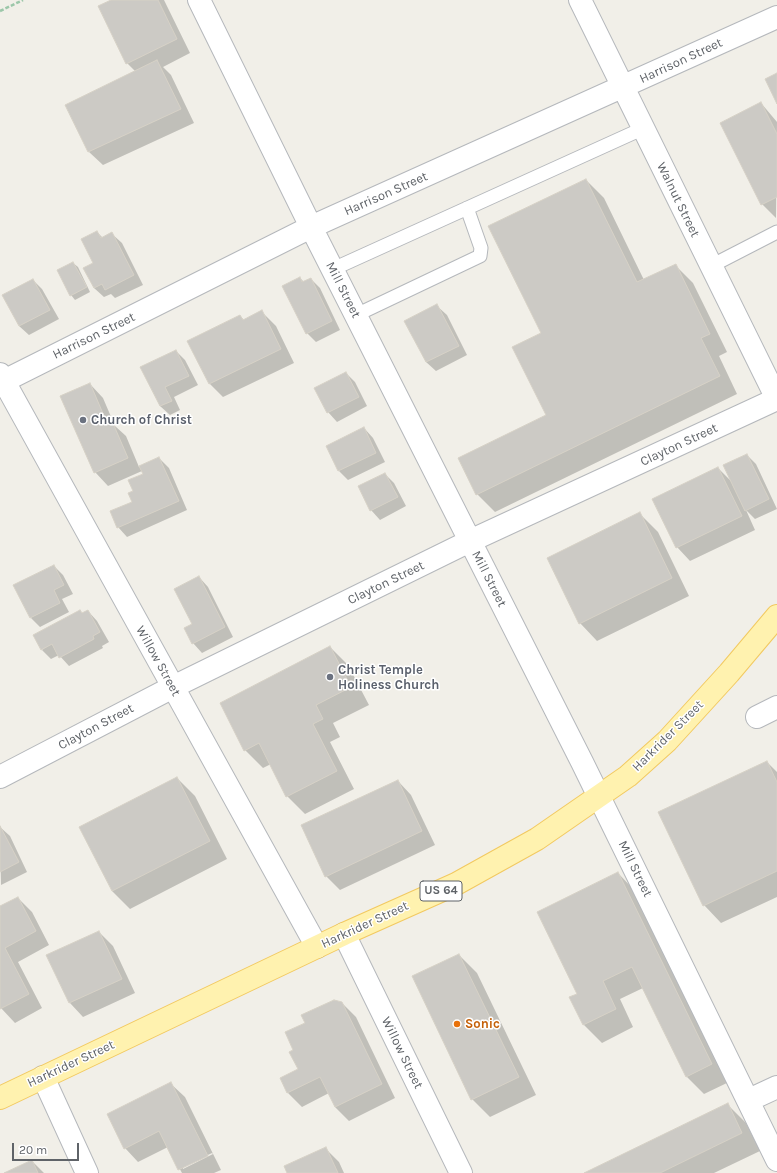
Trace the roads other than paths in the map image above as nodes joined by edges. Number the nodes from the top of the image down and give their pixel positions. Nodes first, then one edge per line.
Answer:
1 (199, 0) edge
2 (580, 0) edge
3 (777, 18) edge
4 (624, 88) junction
5 (644, 128) junction
6 (468, 208) junction
7 (312, 227) junction
8 (777, 232) edge
9 (711, 266) junction
10 (332, 269) junction
11 (356, 315) junction
12 (1, 379) edge
13 (777, 399) edge
14 (470, 541) junction
15 (777, 616) edge
16 (173, 687) junction
17 (777, 707) edge
18 (757, 716) dead end
19 (0, 777) edge
20 (598, 795) junction
21 (344, 934) junction
22 (317, 947) junction
23 (43, 1077) junction
24 (777, 1087) edge
25 (0, 1098) edge
26 (749, 1100) junction
27 (777, 1160) edge
28 (88, 1173) edge
29 (461, 1173) edge

1 - 7 street, Mill Street
2 - 4 street, Walnut Street
3 - 4 street, Harrison Street
4 - 5 street, Walnut Street
4 - 7 street, Harrison Street
5 - 6 lane
5 - 9 street, Walnut Street
6 - 10 lane
6 - 11 lane
7 - 10 street, Mill Street
7 - 12 street, Harrison Street
8 - 9 lane
9 - 13 street, Walnut Street
10 - 11 street, Mill Street
11 - 14 street, Mill Street
12 - 16 street, Willow Street
13 - 14 street, Clayton Street
14 - 16 street, Clayton Street
14 - 20 street, Mill Street
15 - 20 main road, Harkrider Street / US 64
16 - 19 street, Clayton Street
16 - 22 street, Willow Street
17 - 18 street
20 - 21 main road, Harkrider Street / US 64
20 - 26 street, Mill Street
21 - 22 main road, Harkrider Street / US 64
21 - 29 street, Willow Street
22 - 23 main road, Harkrider Street / US 64
23 - 25 main road, Harkrider Street / US 64
23 - 28 street
24 - 26 street
26 - 27 street, Mill Street

